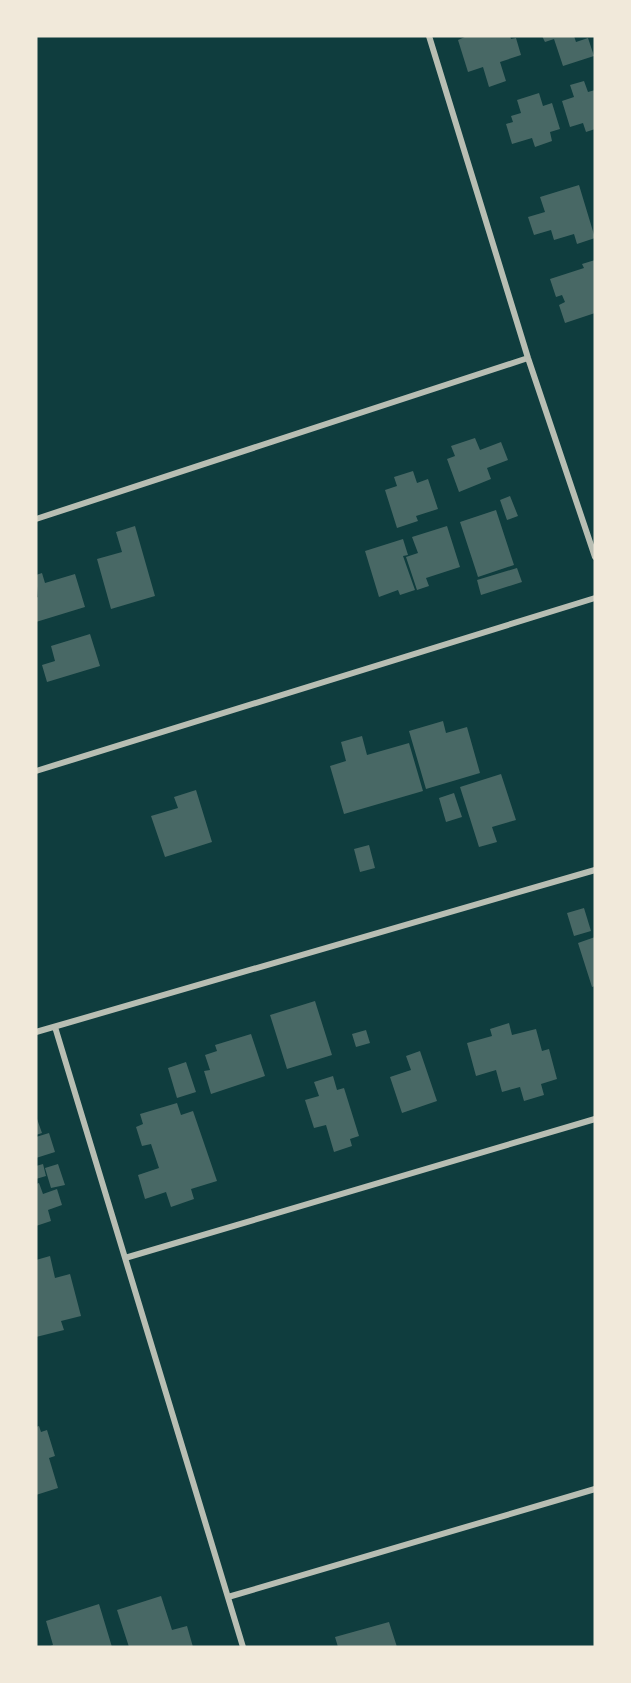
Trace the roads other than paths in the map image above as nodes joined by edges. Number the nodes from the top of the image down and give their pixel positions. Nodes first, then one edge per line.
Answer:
1 (429, 36) edge
2 (528, 358) junction
3 (36, 519) edge
4 (595, 557) edge
5 (595, 598) edge
6 (36, 771) edge
7 (595, 870) edge
8 (55, 1027) junction
9 (36, 1032) edge
10 (595, 1119) edge
11 (125, 1258) junction
12 (595, 1489) edge
13 (228, 1597) junction
14 (243, 1647) edge

1 - 2 street
2 - 3 street
2 - 4 street
5 - 6 street
7 - 8 street
8 - 9 street
8 - 11 street
10 - 11 street
11 - 13 street
12 - 13 street
13 - 14 street

